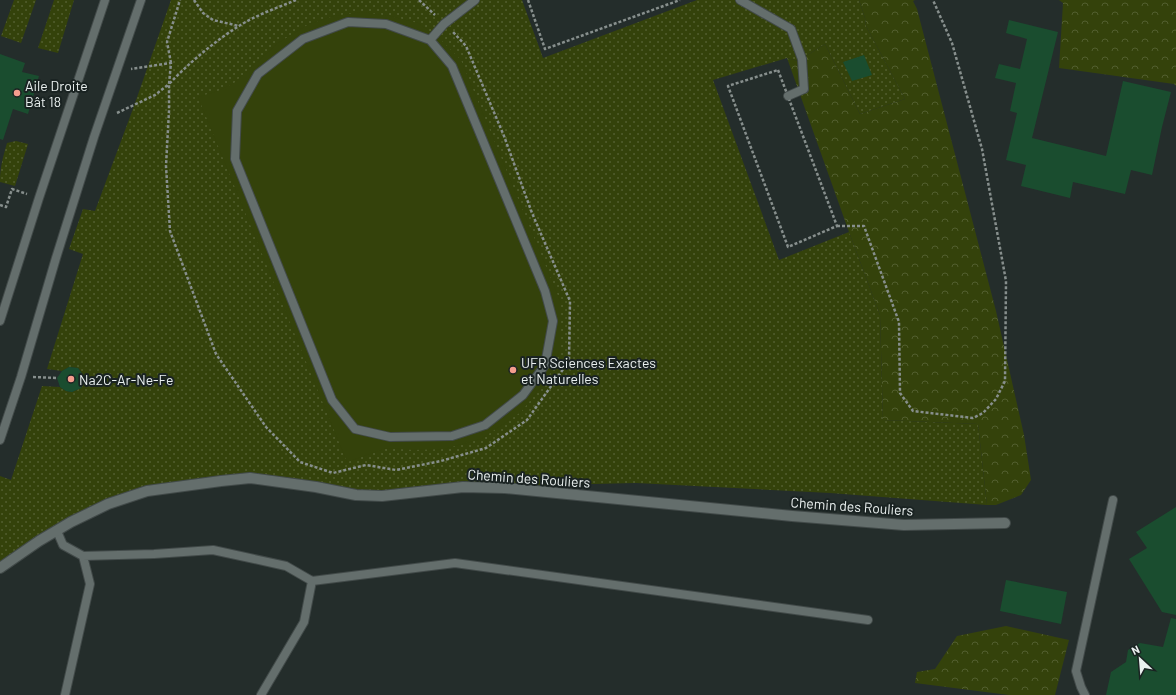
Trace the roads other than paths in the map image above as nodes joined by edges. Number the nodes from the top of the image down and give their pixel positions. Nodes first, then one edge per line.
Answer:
1 (105, 0) edge
2 (141, 0) edge
3 (475, 0) edge
4 (740, 0) edge
5 (430, 40) junction
6 (788, 96) road end
7 (0, 321) edge
8 (0, 440) edge
9 (1113, 500) dead end
10 (1005, 523) dead end
11 (56, 531) junction
12 (83, 556) junction
13 (0, 568) edge
14 (312, 581) junction
15 (868, 620) dead end
16 (65, 695) edge
17 (261, 695) edge
18 (1085, 695) edge

1 - 7 lane
2 - 8 lane
3 - 5 lane
4 - 6 lane
5 - 5 lane
9 - 18 lane
10 - 11 street, Chemin des Rouliers
11 - 12 lane
11 - 13 street, Chemin des Rouliers
12 - 14 lane
12 - 16 lane
14 - 15 lane
14 - 17 lane

